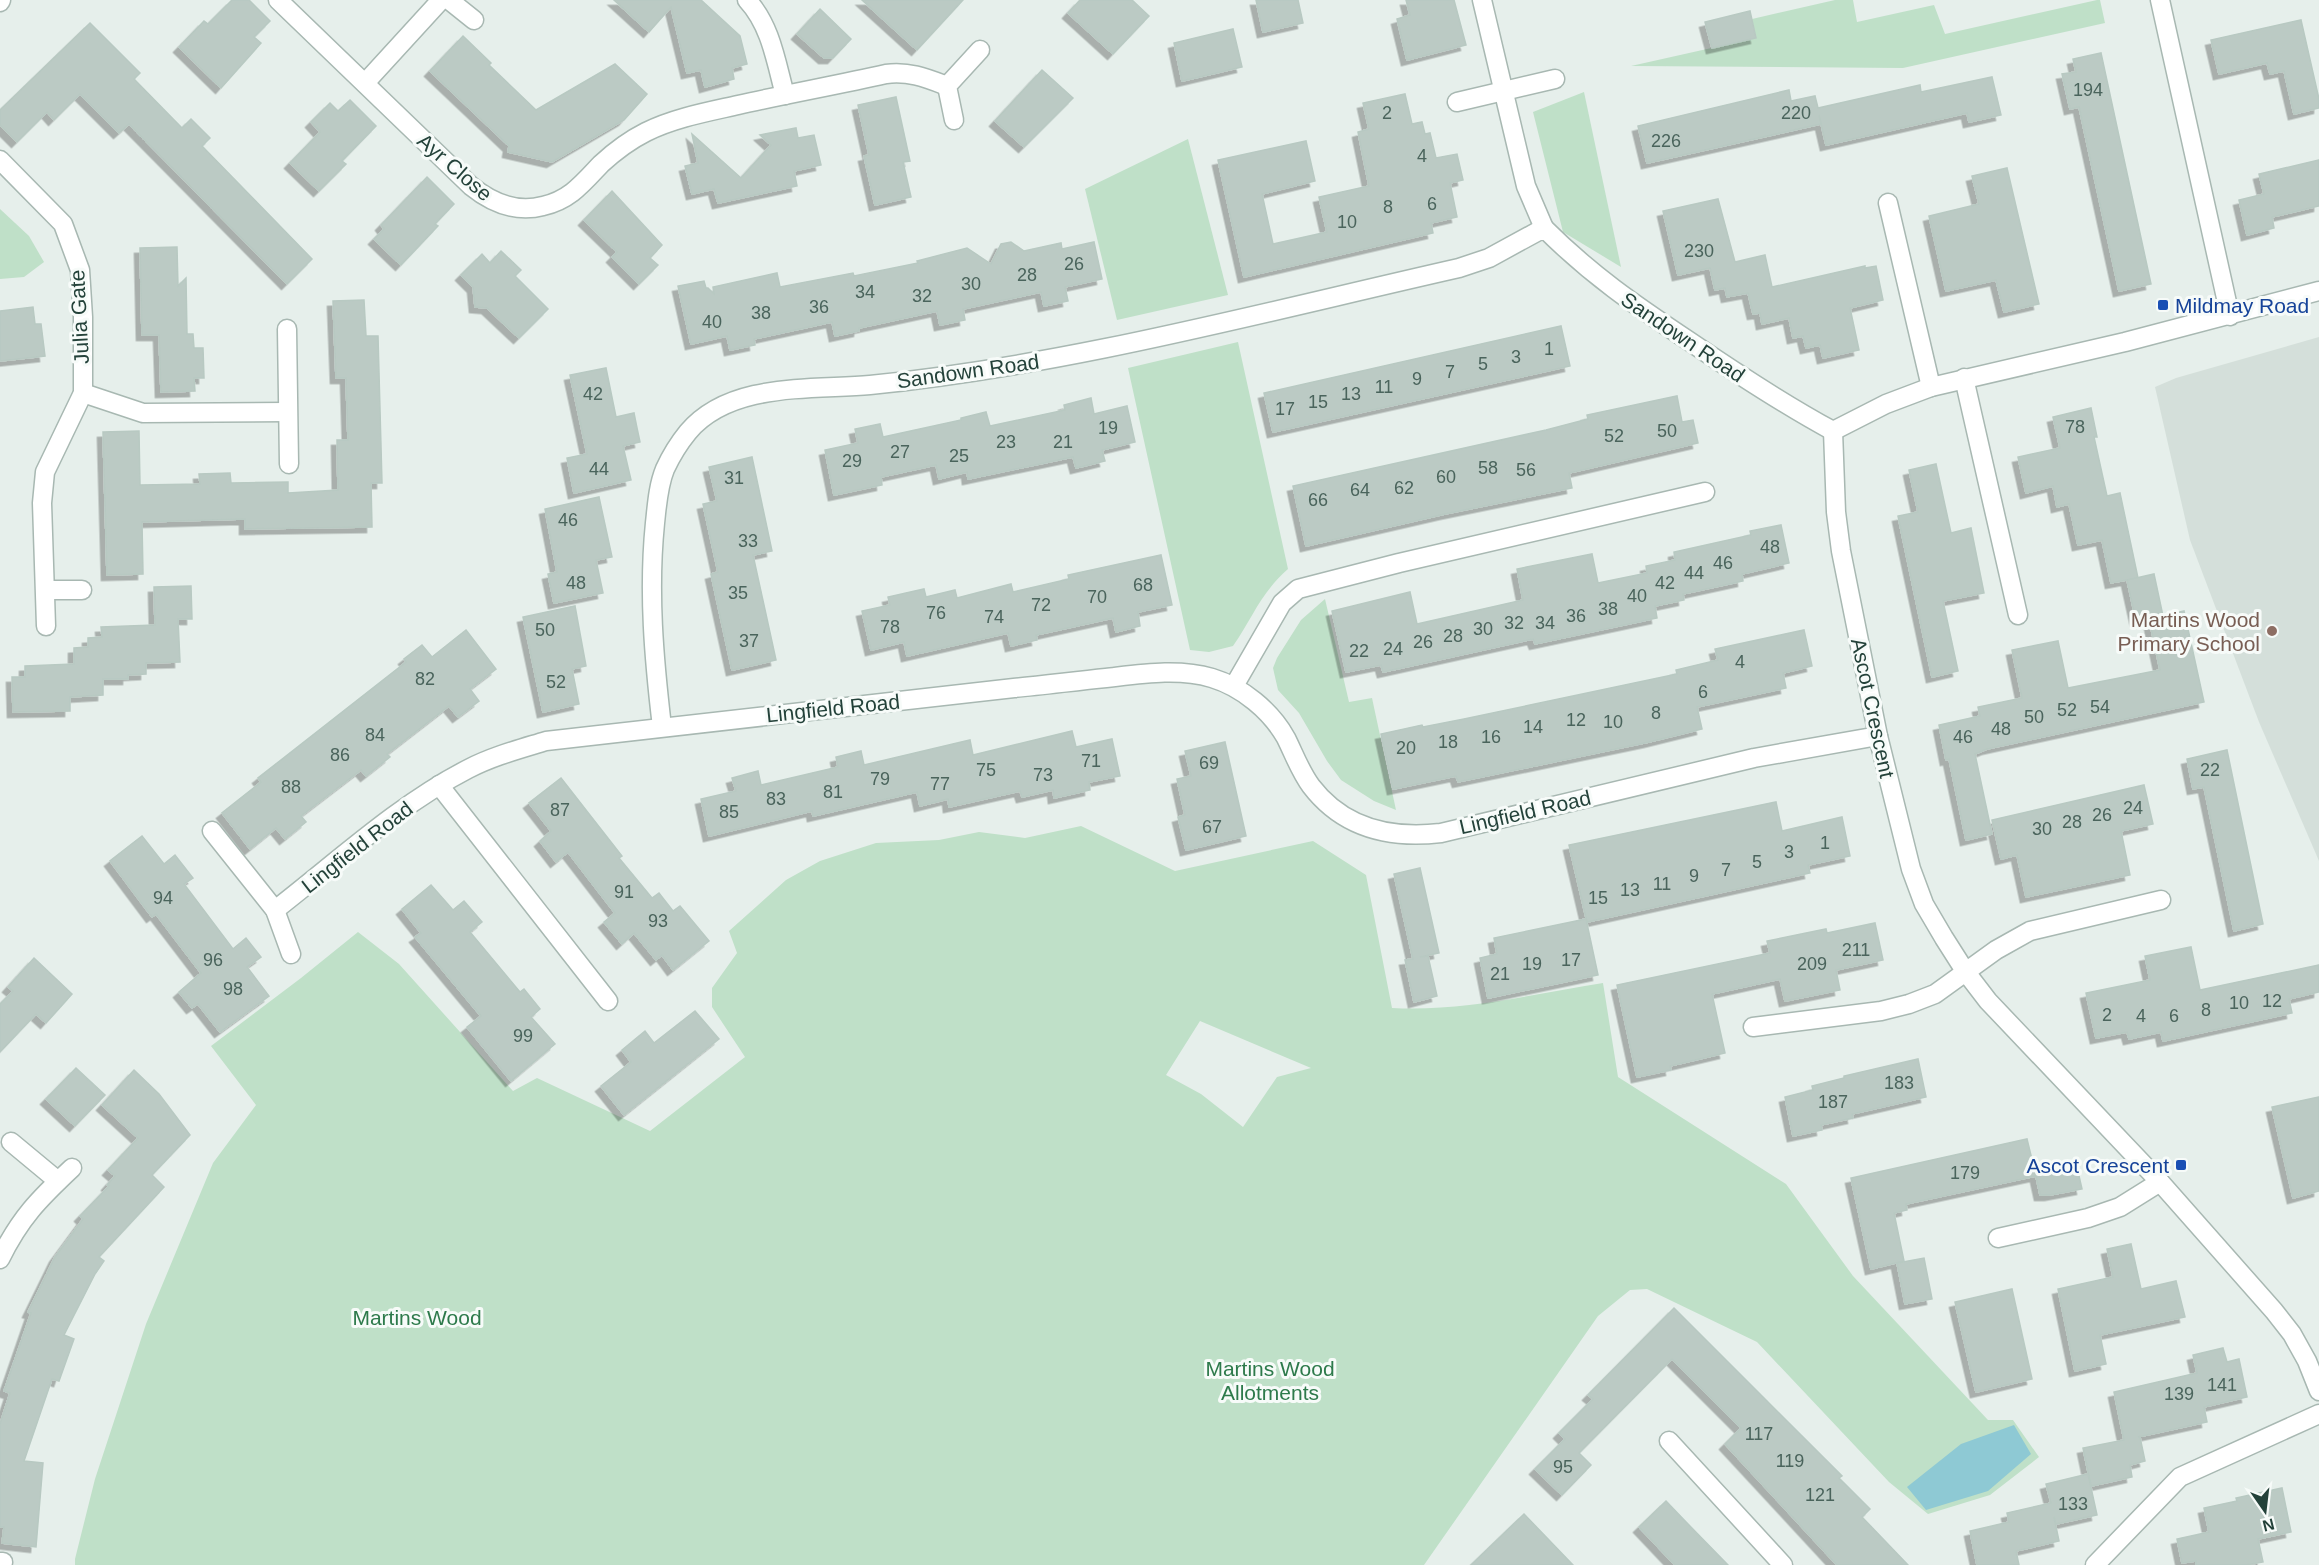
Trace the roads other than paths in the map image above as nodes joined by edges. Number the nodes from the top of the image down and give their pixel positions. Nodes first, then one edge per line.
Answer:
1 (278, 0) edge
2 (441, 0) edge
3 (450, 0) edge
4 (747, 0) edge
5 (1482, 0) edge
6 (2160, 0) edge
7 (474, 20) dead end
8 (980, 50) dead end
9 (1554, 79) dead end
10 (365, 83) junction
11 (947, 86) junction
12 (1505, 91) junction
13 (785, 95) junction
14 (1457, 102) dead end
15 (954, 120) dead end
16 (0, 160) edge
17 (1888, 203) dead end
18 (1544, 228) junction
19 (2319, 291) edge
20 (2230, 316) junction
21 (287, 329) dead end
22 (1964, 378) junction
23 (1931, 387) junction
24 (82, 393) junction
25 (286, 412) junction
26 (1833, 431) junction
27 (289, 464) dead end
28 (1705, 492) dead end
29 (46, 590) junction
30 (81, 590) dead end
31 (2018, 615) dead end
32 (46, 626) dead end
33 (1234, 686) junction
34 (662, 727) junction
35 (1878, 736) junction
36 (440, 785) junction
37 (212, 831) dead end
38 (2161, 900) dead end
39 (275, 910) junction
40 (291, 954) dead end
41 (1965, 971) junction
42 (608, 1001) dead end
43 (1753, 1027) dead end
44 (10, 1142) dead end
45 (72, 1168) dead end
46 (58, 1181) junction
47 (2160, 1182) junction
48 (1998, 1238) dead end
49 (0, 1259) edge
50 (2319, 1391) edge
51 (2319, 1414) edge
52 (1669, 1441) dead end
53 (1783, 1565) edge
54 (2096, 1565) edge

1 - 10 street, Ayr Close
2 - 10 street
3 - 7 street
4 - 13 street
5 - 12 street, Sandown Road
6 - 20 street
8 - 11 street
9 - 12 street
10 - 13 street, Ayr Close
11 - 13 street, Ayr Close
11 - 15 street
12 - 14 street
12 - 18 street, Sandown Road
16 - 24 street, Julia Gate
17 - 23 street
18 - 26 street, Sandown Road
18 - 34 street, Sandown Road
19 - 20 street
20 - 22 street
21 - 25 street
22 - 23 street
22 - 31 street
23 - 26 street
24 - 25 street, Julia Gate
24 - 29 street, Julia Gate
25 - 27 street
26 - 35 street, Ascot Crescent
28 - 33 street
29 - 30 street
29 - 32 street, Julia Gate
33 - 34 street, Lingfield Road
33 - 35 street, Lingfield Road
34 - 36 street, Lingfield Road
35 - 41 street, Ascot Crescent
36 - 39 street, Lingfield Road
36 - 42 street
37 - 39 street
38 - 41 street
39 - 40 street
41 - 43 street
41 - 47 street, Ascot Crescent
44 - 46 street
45 - 46 street
46 - 49 street
47 - 48 street
47 - 50 street, Ascot Crescent
51 - 54 street
52 - 53 street

